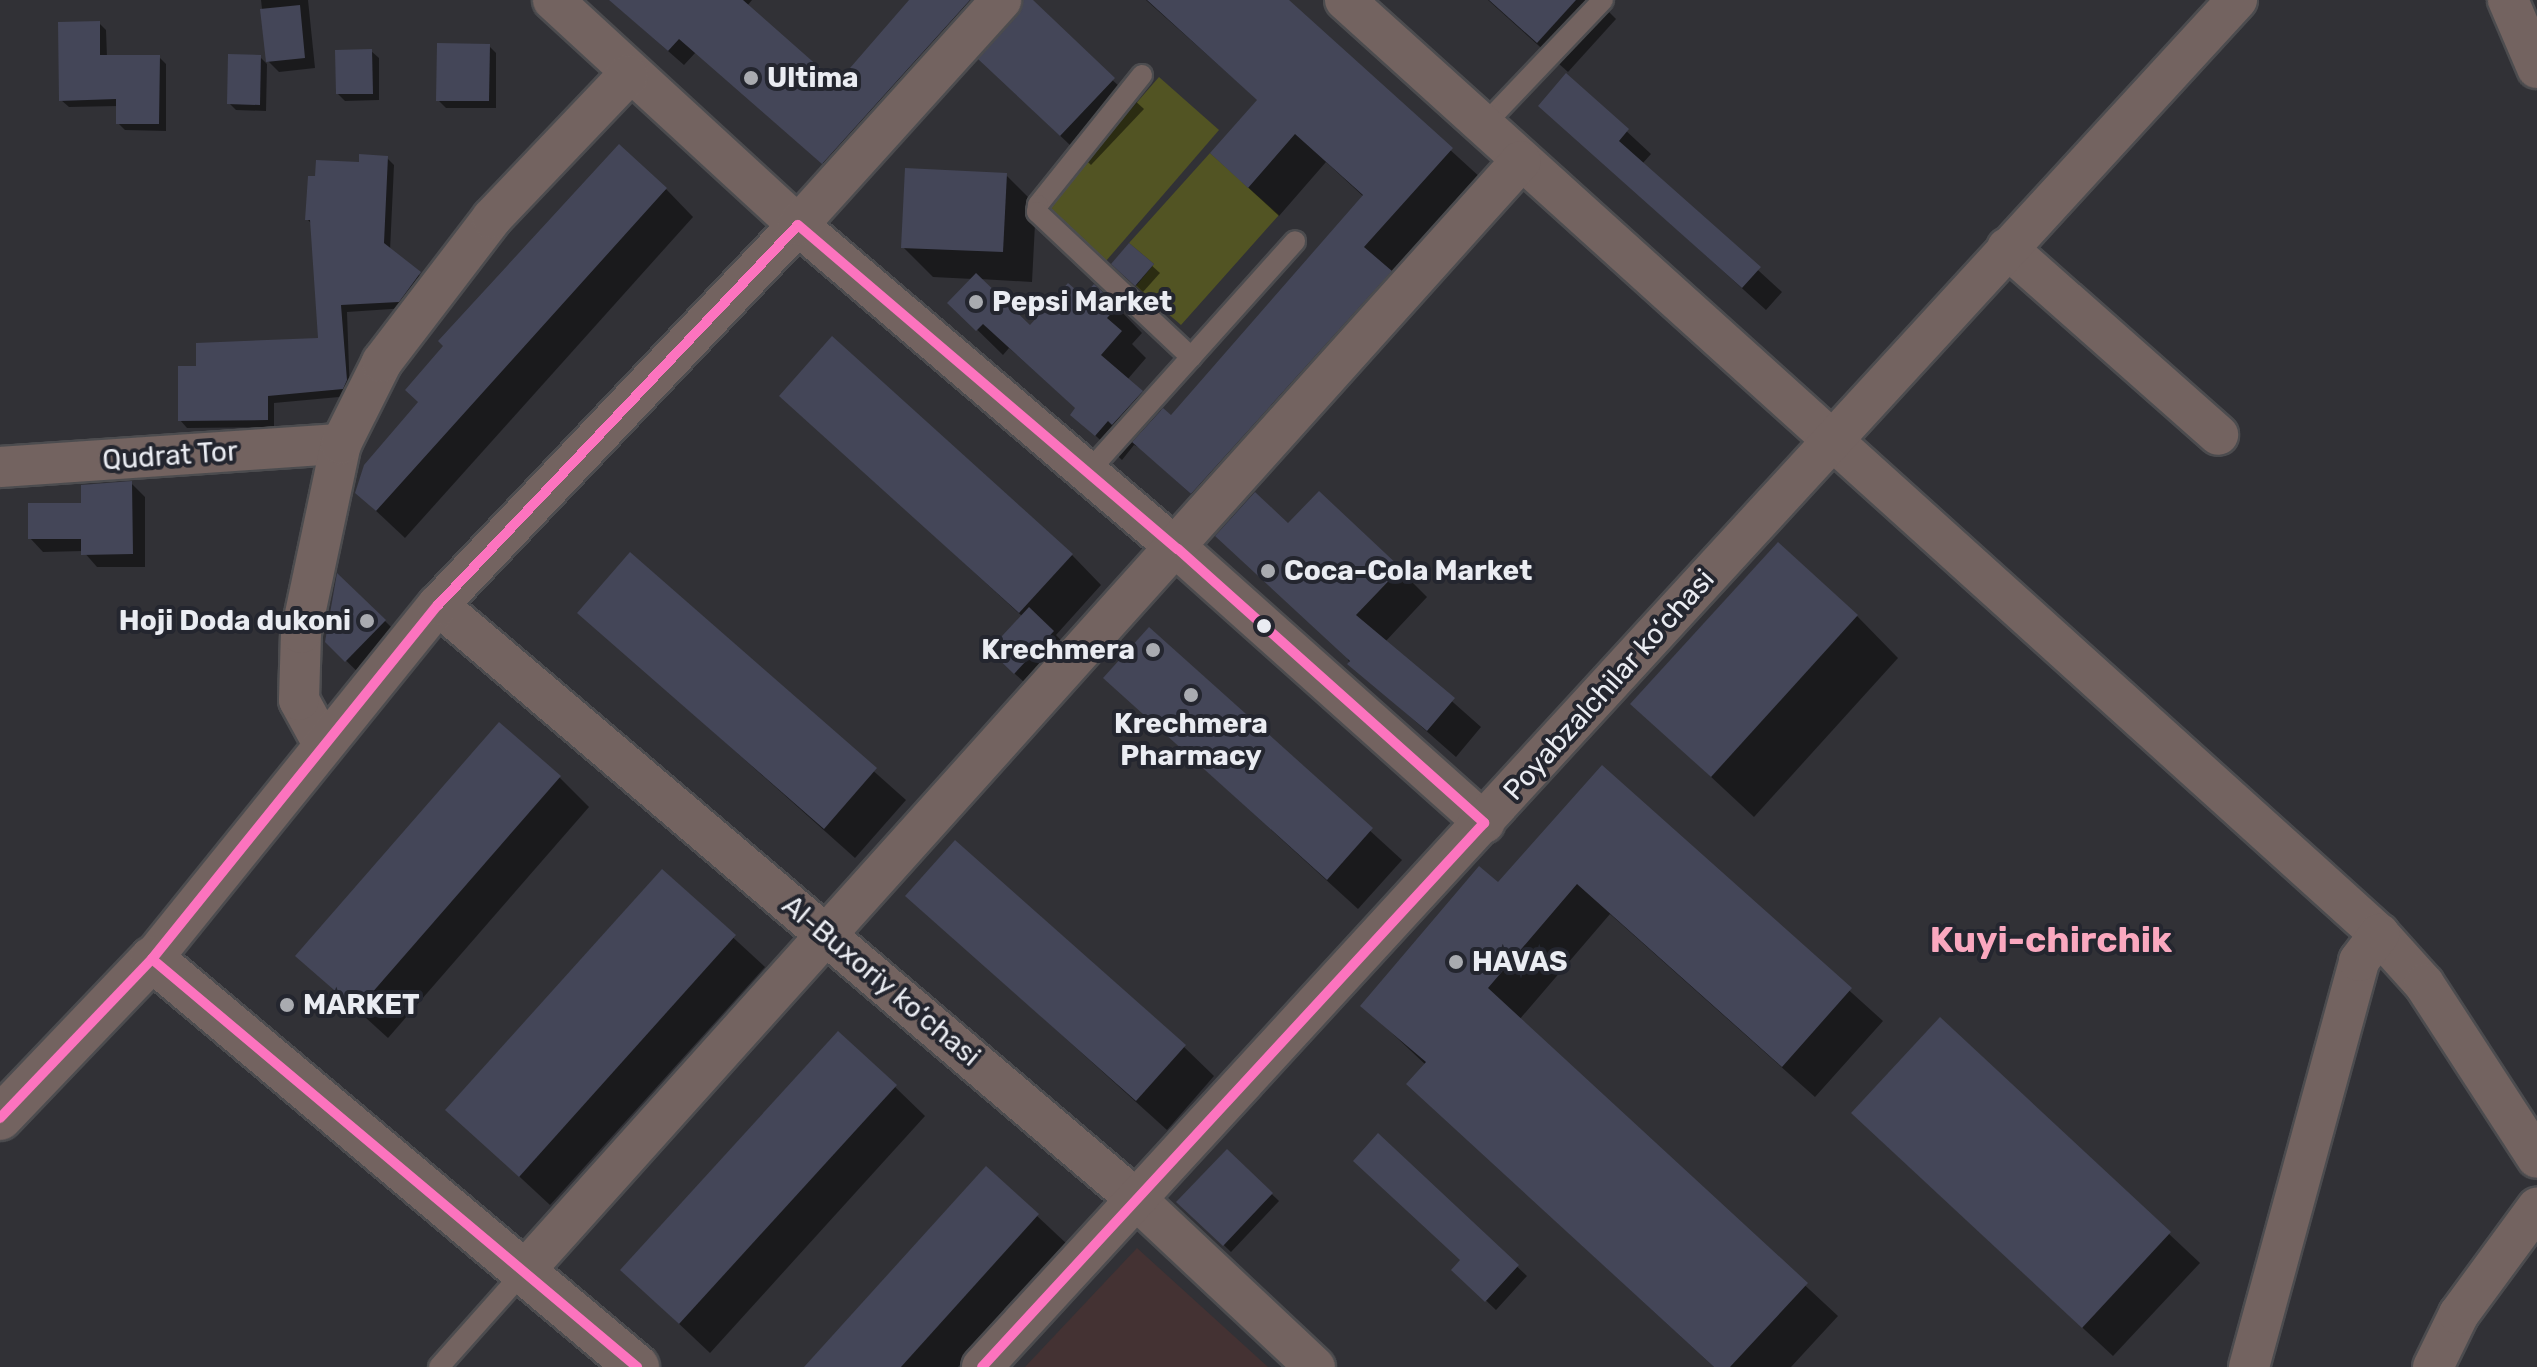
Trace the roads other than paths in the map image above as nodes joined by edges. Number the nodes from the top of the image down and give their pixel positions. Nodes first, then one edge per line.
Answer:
1 (553, 0) edge
2 (1001, 0) edge
3 (1345, 0) edge
4 (1603, 0) edge
5 (2237, 0) edge
6 (2508, 0) edge
7 (2537, 68) edge
8 (628, 75) junction
9 (1142, 75) dead end
10 (1483, 126) junction
11 (1521, 161) junction
12 (798, 225) junction
13 (1295, 241) dead end
14 (2007, 248) junction
15 (1191, 357) junction
16 (2218, 435) dead end
17 (1834, 438) junction
18 (341, 444) junction
19 (0, 467) edge
20 (1088, 472) junction
21 (1178, 549) junction
22 (438, 605) junction
23 (323, 744) junction
24 (1484, 823) junction
25 (2379, 934) junction
26 (827, 935) junction
27 (152, 959) junction
28 (0, 1118) edge
29 (2537, 1158) edge
30 (1137, 1200) junction
31 (2537, 1208) edge
32 (526, 1269) junction
33 (439, 1367) edge
34 (637, 1367) edge
35 (982, 1367) edge
36 (1315, 1367) edge
37 (2249, 1367) edge
38 (2433, 1367) edge

1 - 8 street
2 - 12 street
3 - 10 street
4 - 10 lane
5 - 14 street, Poyabzalchilar ko‘chasi
6 - 7 street
8 - 12 street
8 - 18 street
9 - 15 lane
10 - 11 street
11 - 17 street
11 - 21 street
12 - 20 street
12 - 22 street
13 - 15 lane
14 - 16 street
14 - 17 street, Poyabzalchilar ko‘chasi
15 - 20 lane
17 - 24 street, Poyabzalchilar ko‘chasi
17 - 25 street
18 - 19 street, Qudrat Tor
18 - 23 street
20 - 21 street
21 - 24 street
21 - 26 street
22 - 23 street
22 - 26 street, Al-Buxoriy ko‘chasi
23 - 27 street
24 - 30 street, Poyabzalchilar ko‘chasi
25 - 29 street
25 - 37 street
26 - 30 street, Al-Buxoriy ko‘chasi
26 - 32 street
27 - 28 street
27 - 32 street
30 - 35 street, Poyabzalchilar ko‘chasi
30 - 36 street, Al-Buxoriy ko‘chasi
31 - 38 street
32 - 33 lane
32 - 34 street

